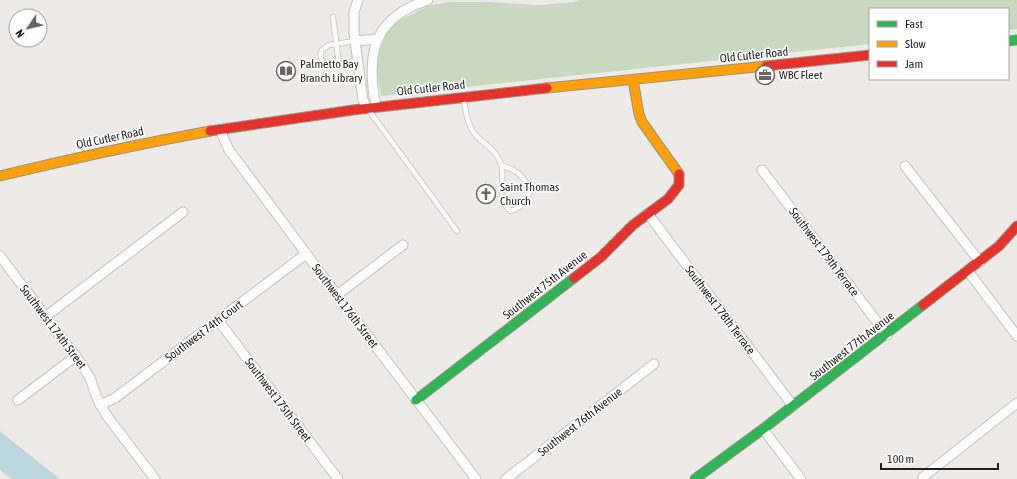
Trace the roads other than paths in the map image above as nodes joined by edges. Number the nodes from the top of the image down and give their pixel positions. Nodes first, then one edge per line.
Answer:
1 (358, 0) edge
2 (428, 0) edge
3 (333, 17) dead end
4 (378, 39) junction
5 (355, 41) junction
6 (337, 44) junction
7 (869, 56) edge
8 (372, 59) junction
9 (358, 61) junction
10 (340, 64) junction
11 (633, 80) junction
12 (462, 97) junction
13 (371, 108) junction
14 (220, 130) junction
15 (501, 165) junction
16 (905, 166) dead end
17 (762, 170) dead end
18 (0, 176) edge
19 (183, 212) dead end
20 (648, 214) junction
21 (1017, 226) edge
22 (457, 231) dead end
23 (404, 245) dead end
24 (306, 254) junction
25 (0, 256) edge
26 (980, 262) junction
27 (968, 271) junction
28 (337, 295) junction
29 (45, 317) junction
30 (218, 320) junction
31 (887, 334) junction
32 (1017, 336) edge
33 (76, 356) junction
34 (654, 364) dead end
35 (18, 400) dead end
36 (416, 400) junction
37 (1017, 403) edge
38 (100, 405) junction
39 (793, 406) junction
40 (763, 429) junction
41 (923, 476) dead end
42 (155, 479) edge
43 (338, 479) edge
44 (476, 479) edge
45 (506, 479) edge
46 (695, 479) edge
47 (801, 479) edge

1 - 5 street
2 - 4 street
3 - 6 lane
4 - 5 street
4 - 8 street
5 - 6 lane
5 - 9 street
6 - 10 lane
6 - 10 lane
7 - 11 main road, Old Cutler Road
8 - 9 street
8 - 13 street
9 - 10 lane
9 - 13 street
11 - 12 main road, Old Cutler Road
11 - 20 main road, Southwest 75th Avenue
12 - 13 main road, Old Cutler Road
12 - 15 lane
13 - 14 main road, Old Cutler Road
13 - 22 lane
14 - 18 main road, Old Cutler Road
14 - 24 street, Southwest 176th Street
15 - 15 lane
16 - 26 street
17 - 31 street, Southwest 179th Terrace
19 - 29 street
20 - 36 main road, Southwest 75th Avenue
20 - 39 street, Southwest 178th Terrace
21 - 26 main road, Southwest 77th Avenue
23 - 28 street
24 - 28 street, Southwest 176th Street
24 - 30 street, Southwest 74th Court
25 - 29 street, Southwest 174th Street
26 - 27 main road, Southwest 77th Avenue
27 - 31 main road, Southwest 77th Avenue
27 - 32 street
28 - 36 street, Southwest 176th Street
29 - 33 street, Southwest 174th Street
30 - 38 street, Southwest 74th Court
30 - 43 street, Southwest 175th Street
31 - 39 main road, Southwest 77th Avenue
33 - 35 street
33 - 38 street, Southwest 174th Street
34 - 45 street, Southwest 76th Avenue
36 - 44 street, Southwest 176th Street
37 - 41 street
38 - 42 street, Southwest 174th Street
39 - 40 main road, Southwest 77th Avenue
40 - 46 main road, Southwest 77th Avenue
40 - 47 street

